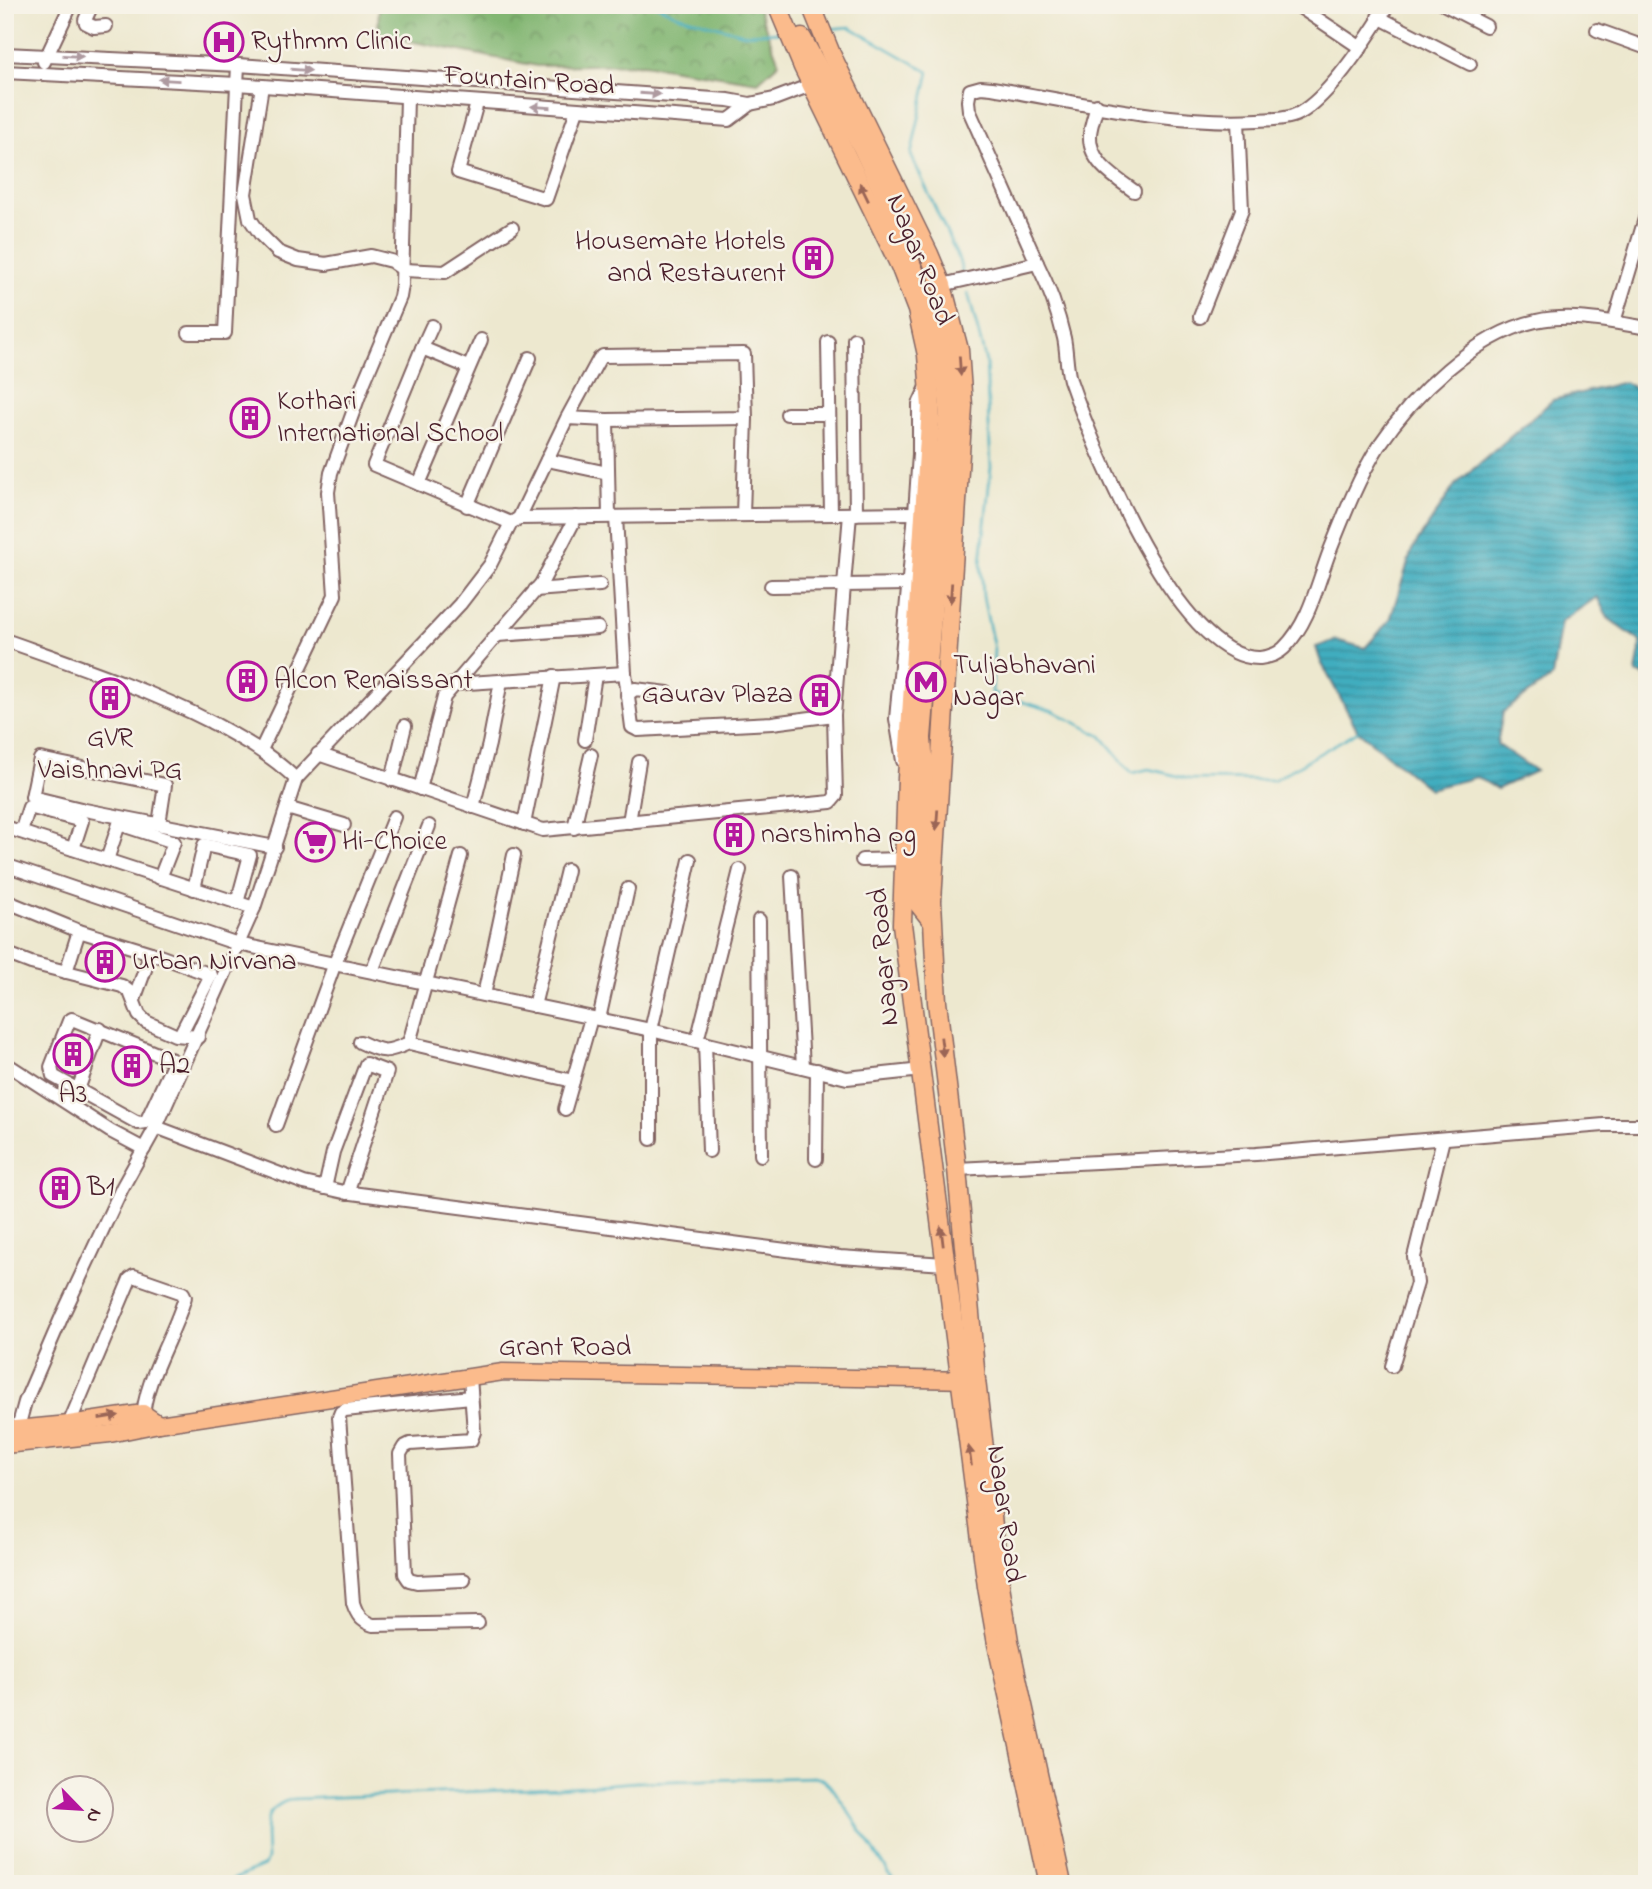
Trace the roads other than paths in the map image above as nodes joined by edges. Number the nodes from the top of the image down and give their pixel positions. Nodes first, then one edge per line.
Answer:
1 (71, 5) edge
2 (92, 5) edge
3 (777, 5) edge
4 (788, 5) edge
5 (811, 5) edge
6 (1297, 5) edge
7 (1388, 5) edge
8 (1445, 5) edge
9 (1379, 18) junction
10 (85, 20) junction
11 (64, 21) junction
12 (106, 26) dead end
13 (1486, 26) dead end
14 (1597, 30) dead end
15 (793, 31) junction
16 (1361, 48) junction
17 (1647, 48) edge
18 (5, 54) edge
19 (47, 55) junction
20 (1470, 64) dead end
21 (238, 65) junction
22 (5, 72) edge
23 (39, 73) junction
24 (467, 81) junction
25 (818, 81) junction
26 (237, 84) junction
27 (262, 86) junction
28 (407, 97) junction
29 (852, 98) junction
30 (470, 103) junction
31 (751, 104) junction
32 (1097, 105) junction
33 (577, 110) junction
34 (1238, 121) junction
35 (1134, 191) dead end
36 (1647, 212) edge
37 (512, 228) dead end
38 (1037, 263) junction
39 (404, 270) junction
40 (942, 285) junction
41 (1200, 317) dead end
42 (1614, 322) junction
43 (432, 326) dead end
44 (1647, 328) edge
45 (189, 333) dead end
46 (854, 339) dead end
47 (481, 340) dead end
48 (828, 342) dead end
49 (422, 348) junction
50 (530, 358) dead end
51 (468, 367) junction
52 (929, 383) junction
53 (787, 414) dead end
54 (830, 415) junction
55 (567, 418) junction
56 (746, 418) junction
57 (607, 420) junction
58 (547, 460) junction
59 (608, 473) junction
60 (419, 484) junction
61 (467, 506) junction
62 (915, 513) junction
63 (831, 514) junction
64 (853, 514) junction
65 (743, 515) junction
66 (576, 517) junction
67 (613, 517) junction
68 (515, 521) junction
69 (908, 584) junction
70 (600, 585) dead end
71 (844, 585) junction
72 (771, 586) dead end
73 (535, 590) junction
74 (598, 628) dead end
75 (498, 635) junction
76 (6, 641) edge
77 (625, 673) junction
78 (595, 674) junction
79 (554, 676) junction
80 (501, 681) junction
81 (453, 684) junction
82 (668, 693) dead end
83 (627, 695) junction
84 (834, 715) junction
85 (405, 726) dead end
86 (585, 740) dead end
87 (261, 750) junction
88 (318, 754) junction
89 (590, 755) dead end
90 (639, 762) dead end
91 (907, 778) junction
92 (296, 779) junction
93 (392, 780) junction
94 (420, 789) junction
95 (473, 807) junction
96 (287, 808) junction
97 (394, 817) dead end
98 (629, 822) junction
99 (159, 824) junction
100 (524, 824) junction
101 (344, 825) dead end
102 (429, 826) dead end
103 (5, 827) edge
104 (574, 828) junction
105 (21, 832) junction
106 (275, 847) junction
107 (73, 849) junction
108 (514, 855) dead end
109 (461, 856) dead end
110 (904, 859) junction
111 (107, 860) junction
112 (690, 860) dead end
113 (862, 860) dead end
114 (5, 864) edge
115 (567, 870) dead end
116 (740, 870) dead end
117 (792, 876) dead end
118 (160, 878) junction
119 (194, 889) junction
120 (628, 889) dead end
121 (237, 903) junction
122 (5, 908) edge
123 (254, 908) junction
124 (759, 920) dead end
125 (932, 926) junction
126 (79, 931) junction
127 (904, 936) junction
128 (238, 944) junction
129 (5, 953) edge
130 (151, 953) junction
131 (335, 963) junction
132 (372, 971) junction
133 (66, 972) junction
134 (427, 983) junction
135 (484, 995) junction
136 (134, 1000) junction
137 (534, 1006) junction
138 (595, 1018) junction
139 (100, 1029) junction
140 (651, 1030) junction
141 (180, 1035) junction
142 (196, 1040) junction
143 (360, 1042) dead end
144 (701, 1042) junction
145 (410, 1043) junction
146 (761, 1057) junction
147 (5, 1063) edge
148 (803, 1067) junction
149 (817, 1070) junction
150 (922, 1070) junction
151 (573, 1081) junction
152 (78, 1091) junction
153 (72, 1106) junction
154 (565, 1109) dead end
155 (276, 1125) dead end
156 (1647, 1125) edge
157 (156, 1128) junction
158 (651, 1139) dead end
159 (1443, 1139) junction
160 (144, 1149) junction
161 (709, 1152) dead end
162 (761, 1155) dead end
163 (816, 1159) dead end
164 (957, 1169) junction
165 (324, 1188) junction
166 (348, 1193) junction
167 (945, 1264) junction
168 (1392, 1366) dead end
169 (470, 1377) junction
170 (968, 1381) junction
171 (471, 1397) junction
172 (148, 1421) junction
173 (69, 1423) junction
174 (11, 1437) edge
175 (464, 1580) dead end
176 (478, 1623) dead end
177 (1049, 1884) edge
178 (1062, 1884) edge

1 - 11 street
2 - 10 street
3 - 15 highway
4 - 15 highway
5 - 29 highway, Nagar Road
6 - 16 street
7 - 9 street
8 - 13 street
9 - 16 street
9 - 20 street
10 - 11 street
10 - 12 street
11 - 19 street
14 - 17 street
15 - 25 highway
16 - 34 street
18 - 19 street, Fountain Road
19 -> 21 street, Fountain Road
19 - 23 street
21 -> 24 street, Fountain Road
21 - 26 street
22 - 23 street, Fountain Road
26 -> 23 street, Fountain Road
24 - 30 street
24 -> 31 street, Fountain Road
25 - 29 highway
25 - 31 street, Fountain Road
52 -> 25 highway, Nagar Road
25 - 125 highway
26 - 27 street, Fountain Road
26 - 45 street
27 - 28 street, Fountain Road
27 - 39 street
28 - 30 street, Fountain Road
28 - 39 street
29 - 40 highway, Nagar Road
33 -> 30 street, Fountain Road
30 - 33 street
31 - 33 street, Fountain Road
32 - 34 street
32 - 35 street
32 - 38 street
34 - 41 street
36 - 42 street
37 - 39 street
38 - 40 street
38 - 42 street
39 - 87 street
40 -> 125 highway, Nagar Road
42 - 44 street
43 - 49 street
46 - 64 street
47 - 51 street
48 - 54 street
49 - 51 street
49 - 60 street
50 - 61 street
51 - 60 street
52 - 62 street
52 - 91 highway, Nagar Road
53 - 54 street
54 - 63 street
55 - 56 street
55 - 57 street
55 - 58 street
56 - 57 street
56 - 65 street
57 - 59 street
58 - 59 street
58 - 68 street
59 - 67 street
60 - 61 street
61 - 68 street
62 - 64 street
62 - 69 street
63 - 64 street
63 - 65 street
64 - 71 street
65 - 67 street
66 - 67 street
66 - 68 street
66 - 73 street
67 - 77 street
68 - 88 street
69 - 71 street
69 - 91 street
70 - 73 street
71 - 72 street
71 - 84 street
73 - 75 street
74 - 75 street
75 - 81 street
76 - 87 street
77 - 78 street
77 - 83 street
78 - 79 street
78 - 86 street
79 - 80 street
79 - 100 street
80 - 81 street
80 - 95 street
81 - 94 street
82 - 83 street
83 - 84 street
84 - 98 street
85 - 93 street
87 - 92 street
88 - 92 street
88 - 93 street
89 - 104 street
90 - 98 street
91 - 110 highway, Nagar Road
92 - 96 street
93 - 94 street
94 - 95 street
95 - 100 street
96 - 101 street
96 - 106 street
97 - 131 street
98 - 104 street
99 - 99 street
99 - 106 street
100 - 104 street
102 - 132 street
103 - 105 street
105 - 107 street
105 - 107 street
106 - 123 street
107 - 111 street
108 - 135 street
109 - 134 street
110 - 113 street
110 - 127 highway, Nagar Road
111 - 118 street
111 - 118 street
112 - 140 street
114 - 128 street
115 - 137 street
116 - 144 street
117 - 148 street
118 - 119 street
119 - 121 street
119 - 121 street
120 - 138 street
121 - 123 street
122 - 126 street
123 - 128 street
124 - 146 street
125 - 127 highway
125 -> 164 highway, Nagar Road
126 - 130 street
126 - 133 street
127 - 150 highway, Nagar Road
128 - 131 street
128 - 142 street
129 - 133 street
130 - 136 street
130 - 141 street
131 - 132 street
131 - 155 street
132 - 134 street
133 - 136 street
134 - 135 street
134 - 145 street
135 - 137 street
136 - 141 street
137 - 138 street
138 - 140 street
138 - 151 street
139 - 152 street
139 - 152 street
139 - 152 street
140 - 144 street
140 - 158 street
141 - 142 street
142 - 157 street
143 - 145 street
144 - 146 street
144 - 161 street
145 - 151 street
146 - 148 street
146 - 162 street
147 - 153 street
148 - 149 street
149 - 150 street
149 - 163 street
167 -> 150 highway, Nagar Road
151 - 154 street
152 - 153 street
153 - 160 street
156 - 159 street
157 - 160 street
157 - 165 street
159 - 164 street
159 - 168 street
160 - 174 street
164 - 170 highway, Nagar Road
165 - 166 street
165 - 166 street
166 - 167 street
167 - 170 highway, Nagar Road
169 - 170 main road, Grant Road
169 - 171 street
169 - 172 main road, Grant Road
177 -> 170 highway, Nagar Road
170 - 178 highway, Nagar Road
171 - 175 street
171 - 176 street
173 -> 172 main road, Grant Road
172 - 173 street
172 - 174 main road, Grant Road
173 - 174 main road, Grant Road

